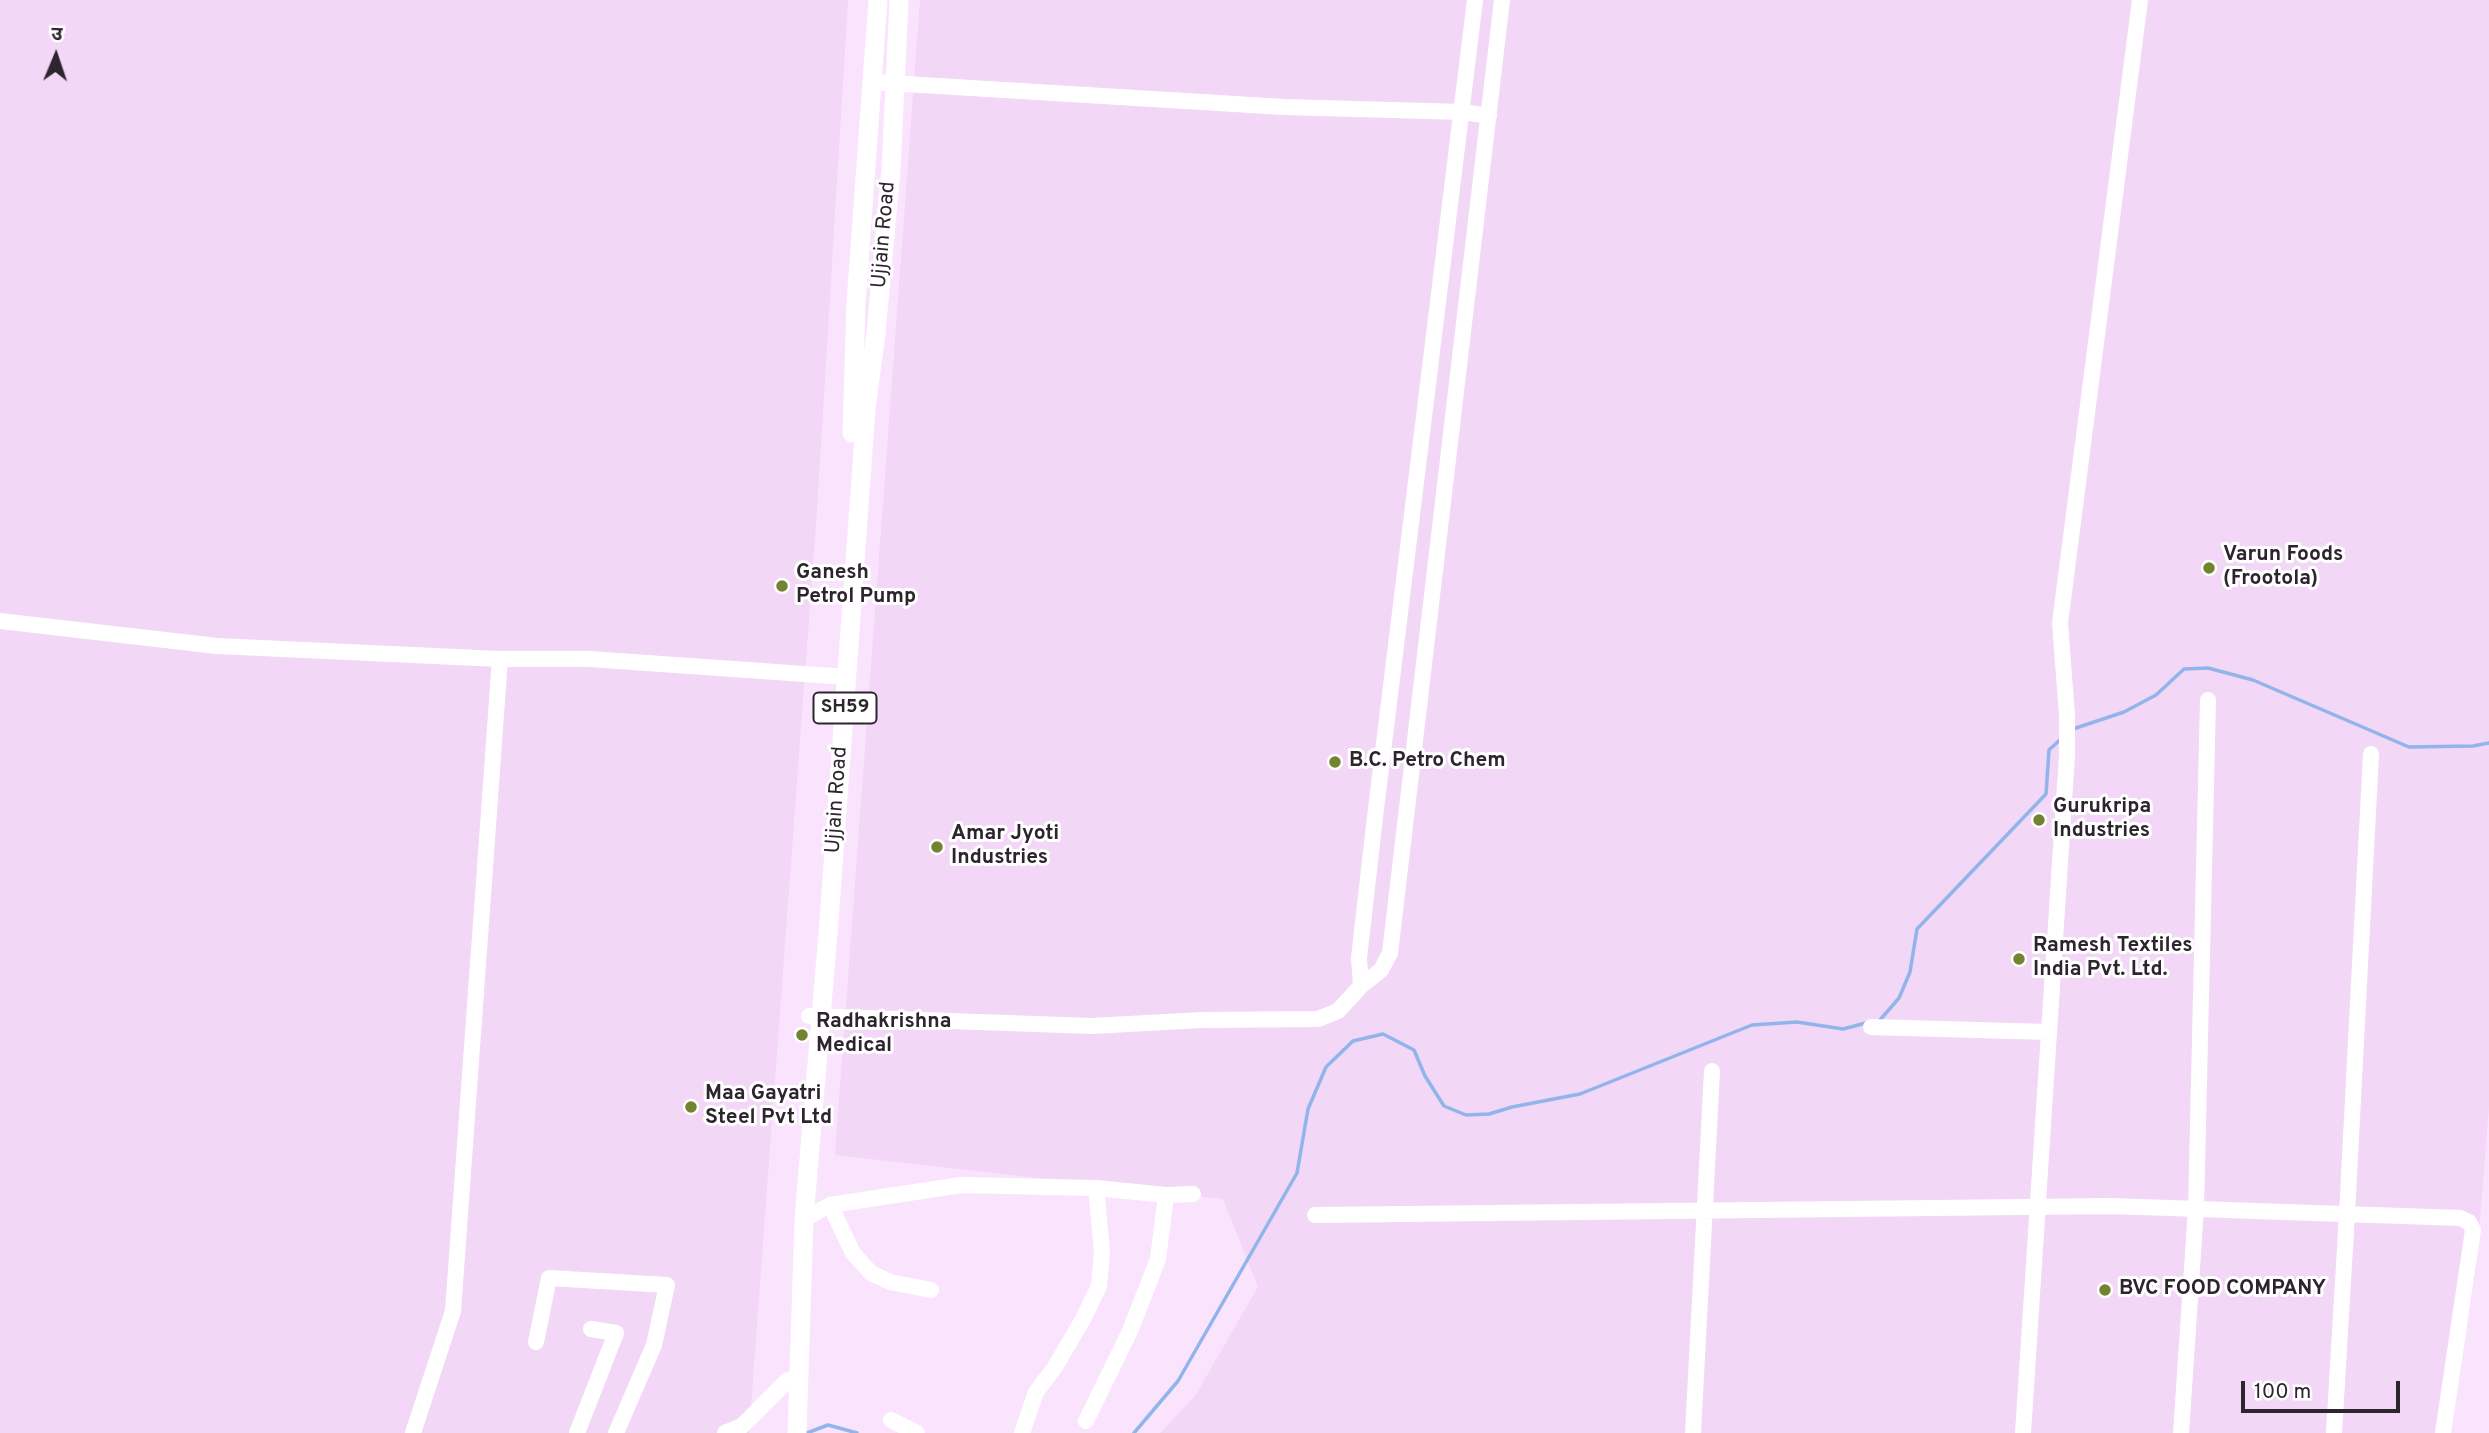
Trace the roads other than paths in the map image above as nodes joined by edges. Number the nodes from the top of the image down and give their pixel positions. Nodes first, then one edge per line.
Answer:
1 (878, 0) edge
2 (899, 0) edge
3 (1475, 0) edge
4 (1502, 0) edge
5 (2140, 0) edge
6 (872, 82) junction
7 (895, 83) junction
8 (1463, 112) junction
9 (1489, 116) junction
10 (0, 621) edge
11 (500, 659) junction
12 (841, 676) junction
13 (2208, 700) dead end
14 (2371, 754) dead end
15 (1361, 986) junction
16 (815, 1016) junction
17 (1871, 1027) dead end
18 (2049, 1032) junction
19 (1712, 1071) dead end
20 (1096, 1188) junction
21 (1193, 1194) dead end
22 (1166, 1195) junction
23 (830, 1205) junction
24 (2037, 1207) junction
25 (2196, 1209) junction
26 (1704, 1212) junction
27 (2347, 1214) junction
28 (1315, 1215) dead end
29 (804, 1219) junction
30 (931, 1290) dead end
31 (591, 1329) dead end
32 (536, 1342) dead end
33 (788, 1380) junction
34 (891, 1420) dead end
35 (1086, 1421) dead end
36 (792, 1425) edge
37 (413, 1433) edge
38 (577, 1433) edge
39 (616, 1433) edge
40 (724, 1433) edge
41 (917, 1433) edge
42 (1022, 1433) edge
43 (1693, 1433) edge
44 (2023, 1433) edge
45 (2181, 1433) edge
46 (2334, 1433) edge
47 (2443, 1433) edge

1 - 6 main road, Ujjain Road / SH59
2 - 7 main road, Ujjain Road / SH59
3 - 8 street
4 - 9 street
5 - 18 street
6 - 7 street
6 - 12 main road, Ujjain Road / SH59
7 - 8 street
7 - 12 main road, Ujjain Road / SH59
8 - 9 street
8 - 15 street
9 - 15 street
10 - 11 street
11 - 12 street
11 - 37 street
12 - 16 main road, Ujjain Road / SH59
13 - 25 street
14 - 27 street
15 - 16 street
16 - 29 main road, Ujjain Road / SH59
16 - 33 main road, Ujjain Road / SH59
17 - 18 street
18 - 24 street
19 - 26 street
20 - 22 street
20 - 23 street
20 - 42 street
21 - 22 street
22 - 35 street
23 - 29 street
23 - 30 street
24 - 25 street
24 - 26 street
24 - 44 street
25 - 27 street
25 - 45 street
26 - 28 street
26 - 43 street
27 - 46 street
27 - 47 street
29 - 36 main road, Ujjain Road / SH59
31 - 38 street
32 - 39 street
33 - 36 main road, Ujjain Road / SH59
33 - 40 street
34 - 41 street

